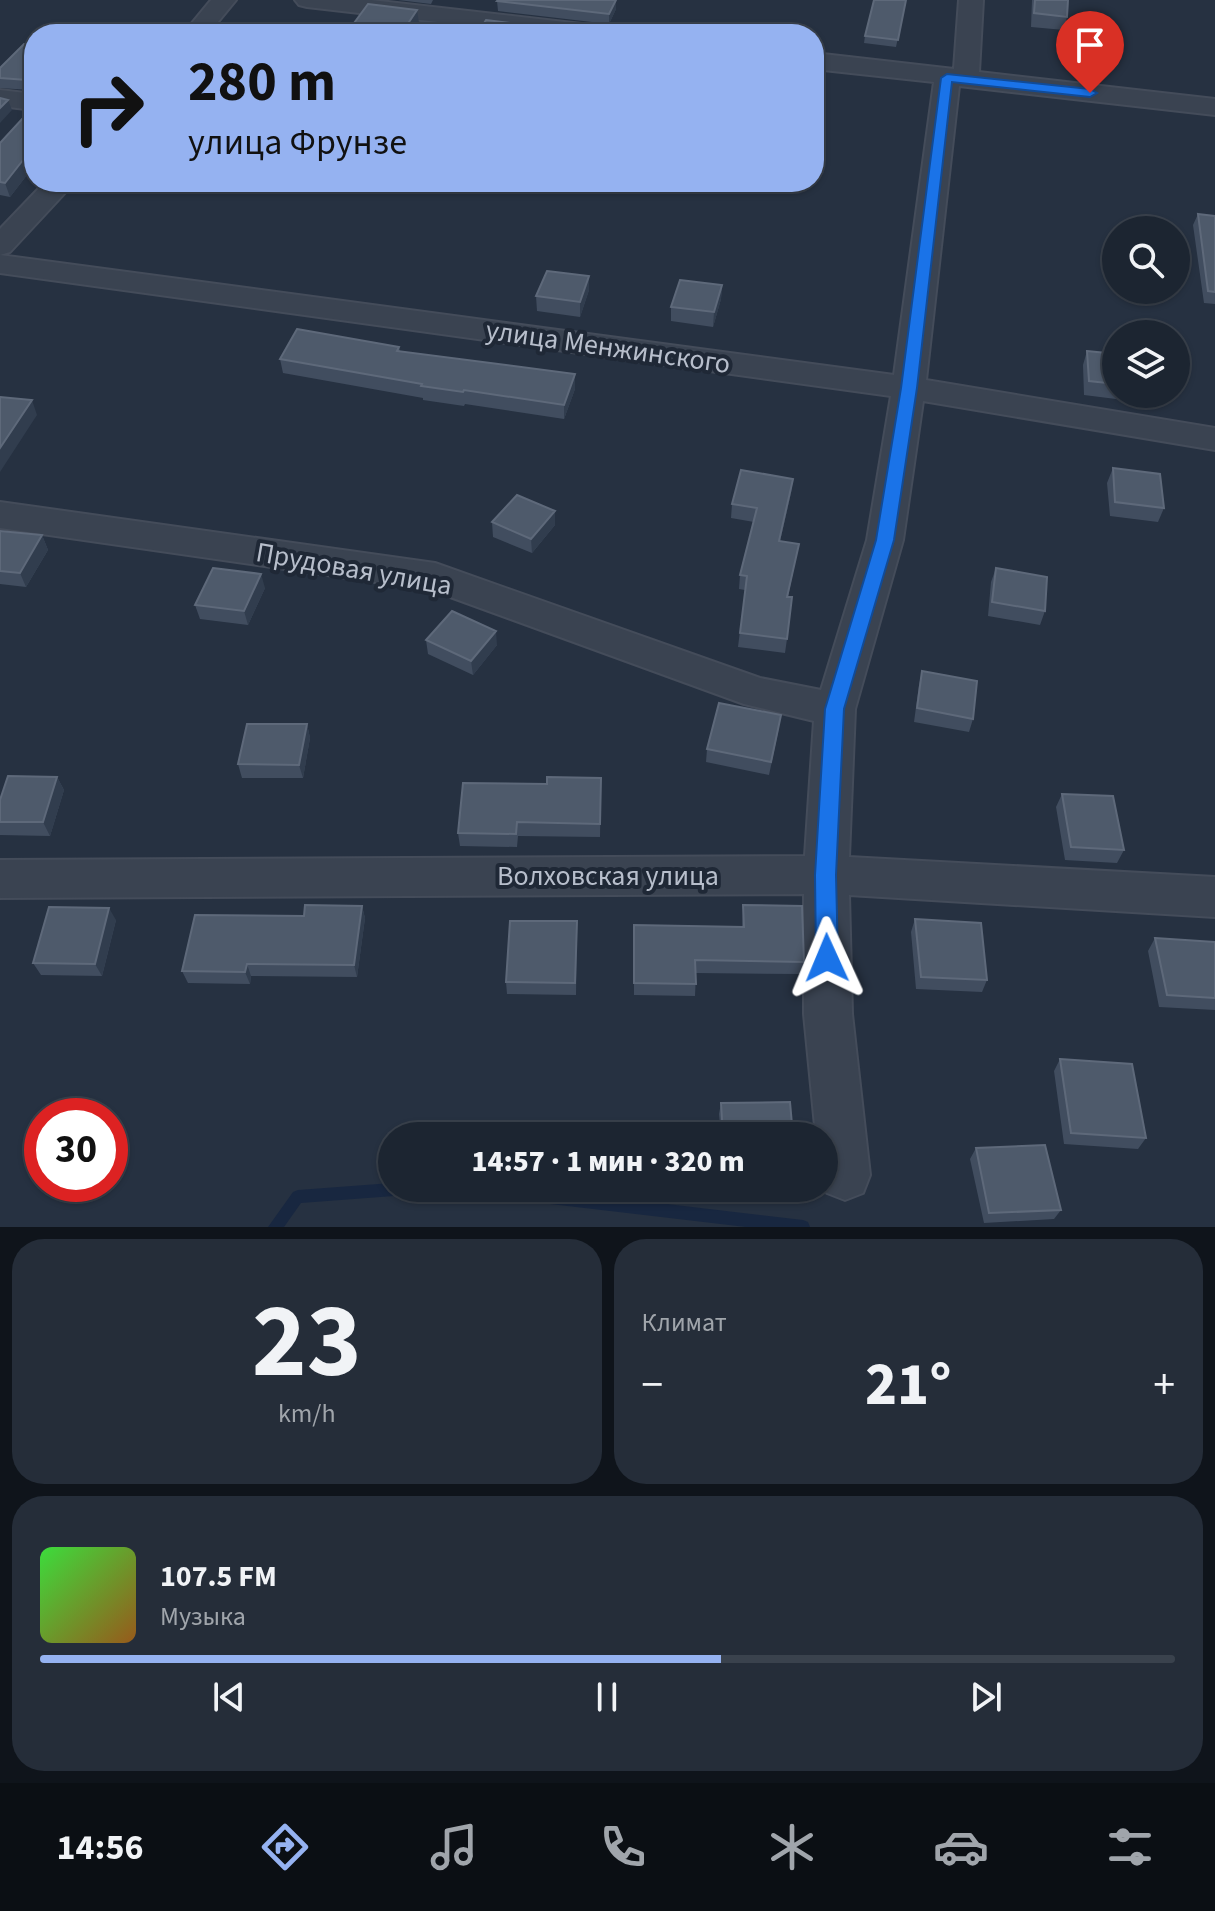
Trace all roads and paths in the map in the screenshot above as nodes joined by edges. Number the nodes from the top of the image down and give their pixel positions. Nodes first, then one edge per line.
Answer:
1 (224, 0) edge
2 (307, 0) edge
3 (971, 0) edge
4 (204, 24) edge
5 (519, 24) edge
6 (824, 62) edge
7 (956, 79) junction
8 (0, 98) edge
9 (24, 101) edge
10 (1215, 107) edge
11 (54, 192) edge
12 (6, 266) edge
13 (909, 388) junction
14 (1215, 439) edge
15 (0, 515) edge
16 (835, 709) junction
17 (826, 875) junction
18 (0, 879) edge
19 (1215, 897) edge
20 (845, 1175) dead end

1 - 4 street
2 - 5 street
3 - 7 street
6 - 7 street
7 - 10 street
7 - 13 street
8 - 9 street
11 - 12 street
12 - 13 street, улица Менжинского
13 - 14 street, улица Менжинского
13 - 16 street
15 - 16 street, Прудовая улица
16 - 17 street
17 - 18 street, Волховская улица
17 - 19 street, Волховская улица
17 - 20 street

